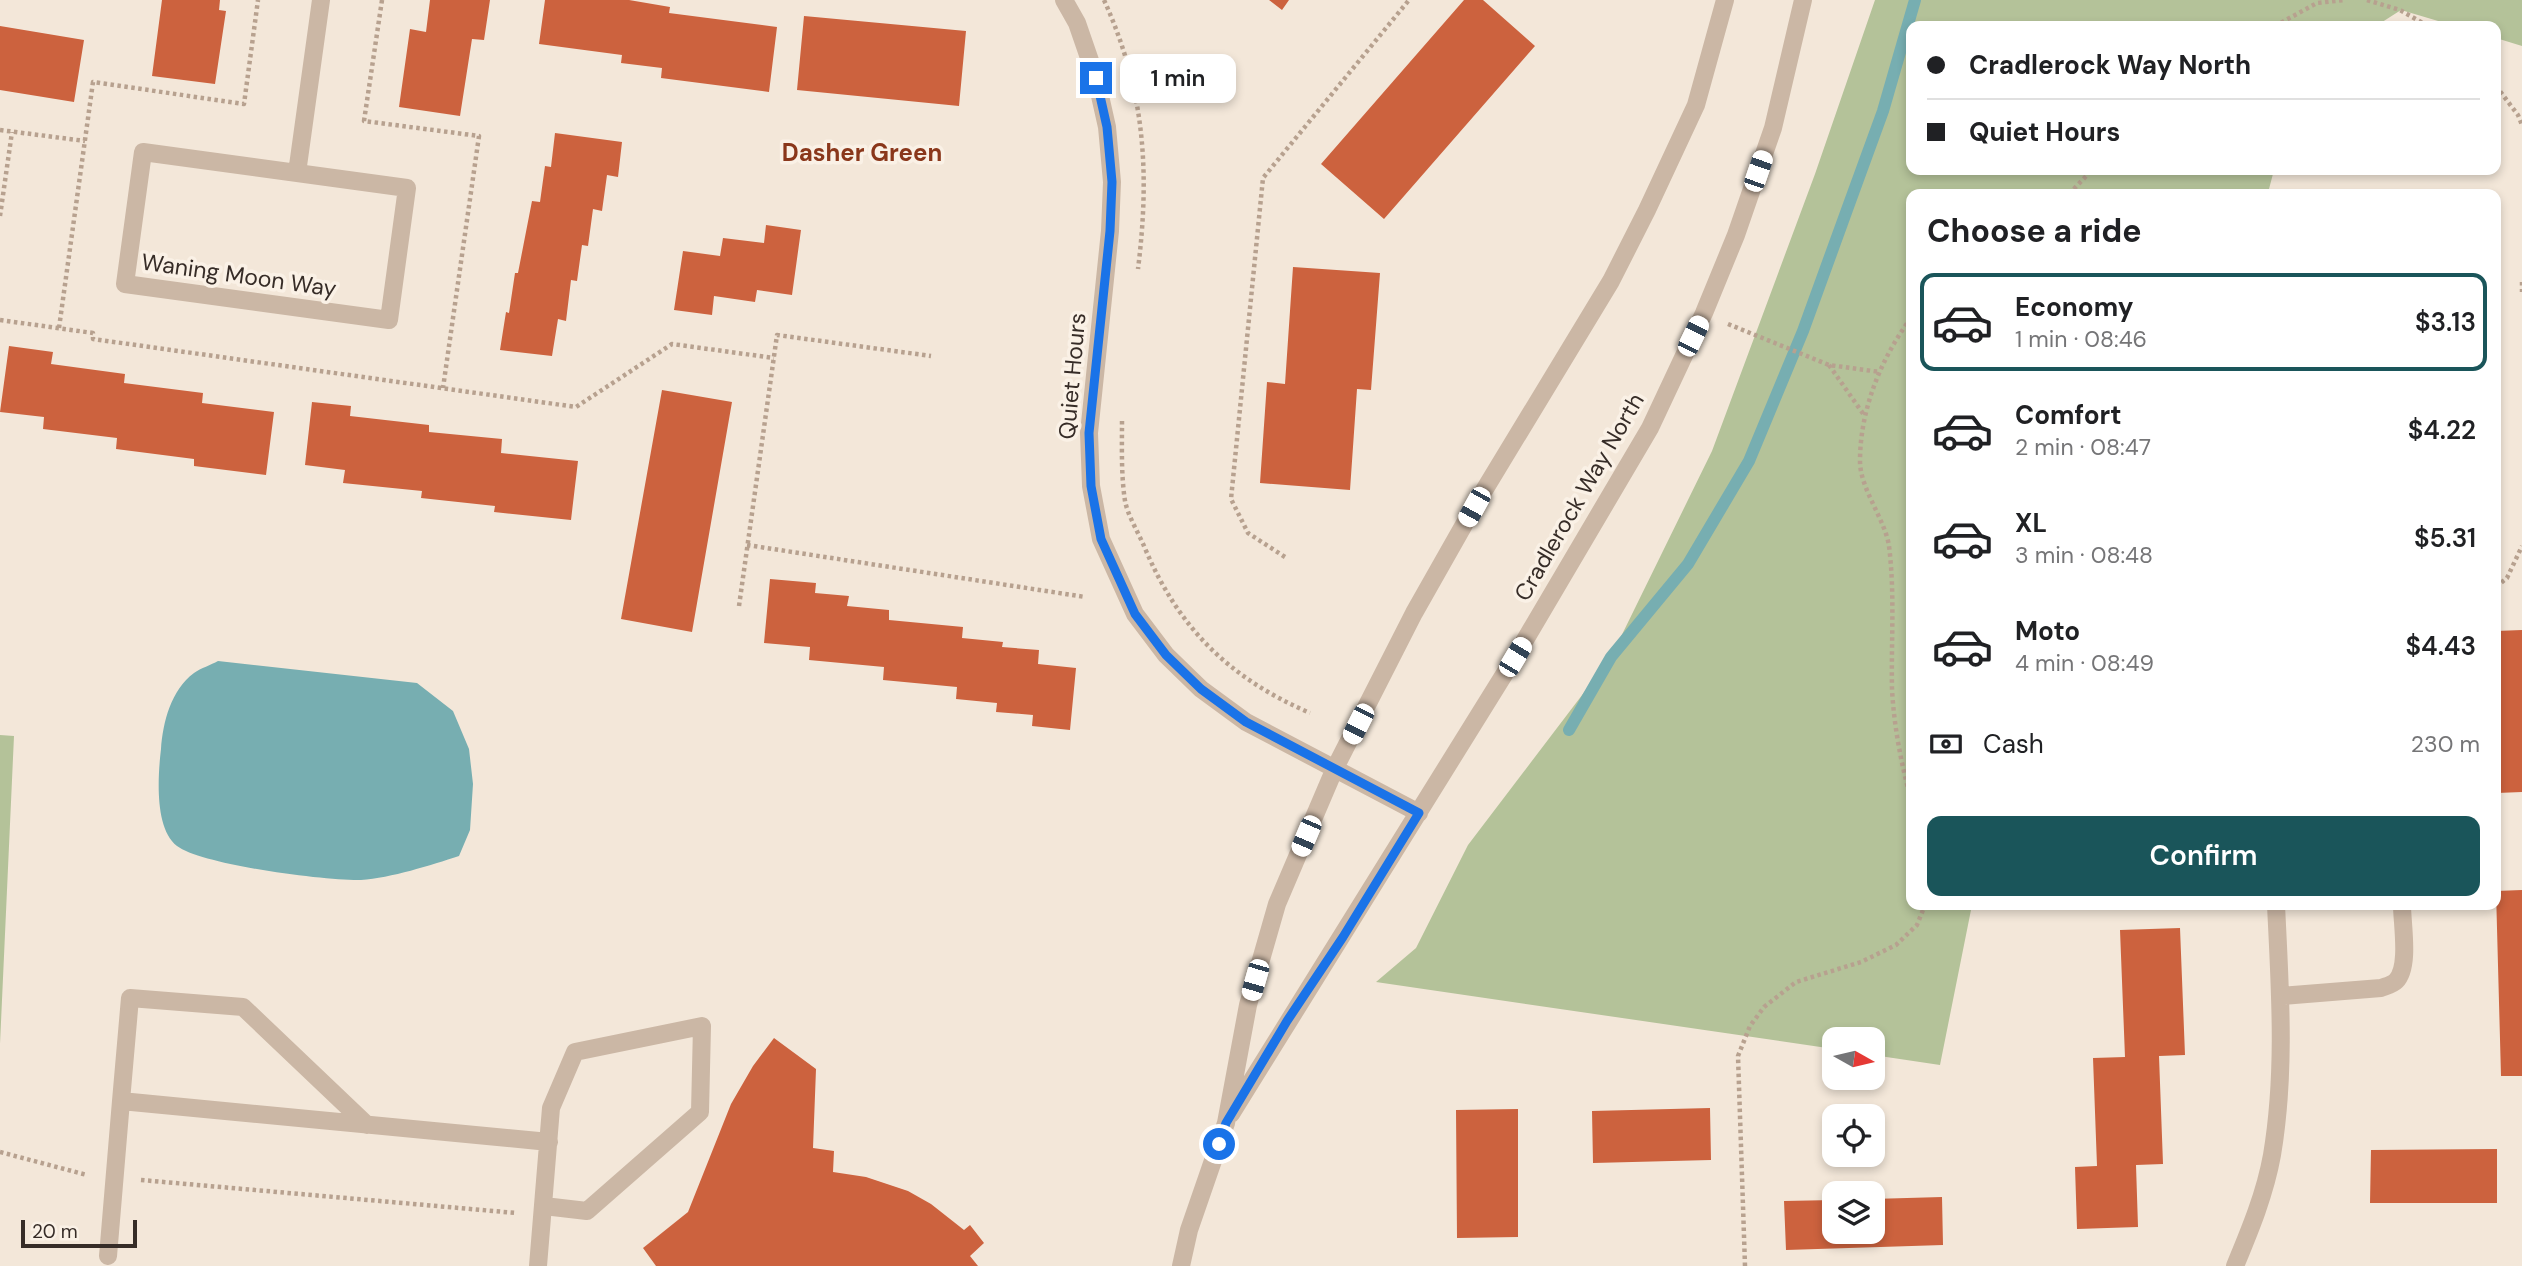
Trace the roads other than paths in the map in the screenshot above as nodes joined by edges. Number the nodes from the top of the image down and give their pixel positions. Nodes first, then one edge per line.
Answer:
1 (321, 0) edge
2 (1064, 0) edge
3 (1725, 0) edge
4 (1803, 0) edge
5 (297, 173) junction
6 (1335, 768) junction
7 (1419, 813) junction
8 (2276, 910) edge
9 (2402, 910) edge
10 (2281, 996) junction
11 (121, 1101) junction
12 (1226, 1123) junction
13 (367, 1125) junction
14 (548, 1142) junction
15 (543, 1211) junction
16 (108, 1256) dead end
17 (538, 1266) edge
18 (1181, 1266) edge
19 (2235, 1266) edge

1 - 5 street
2 - 6 street, Quiet Hours
3 - 6 street, Cradlerock Way North
4 - 7 street, Cradlerock Way North
5 - 5 street, Waning Moon Way
6 - 7 street, Quiet Hours
6 - 12 street, Cradlerock Way North
7 - 12 street, Cradlerock Way North
8 - 10 street
9 - 10 street
10 - 19 street
11 - 13 street
11 - 13 street
11 - 16 street
12 - 18 street, Cradlerock Way North
13 - 14 street
14 - 15 street
14 - 15 street
15 - 17 street

